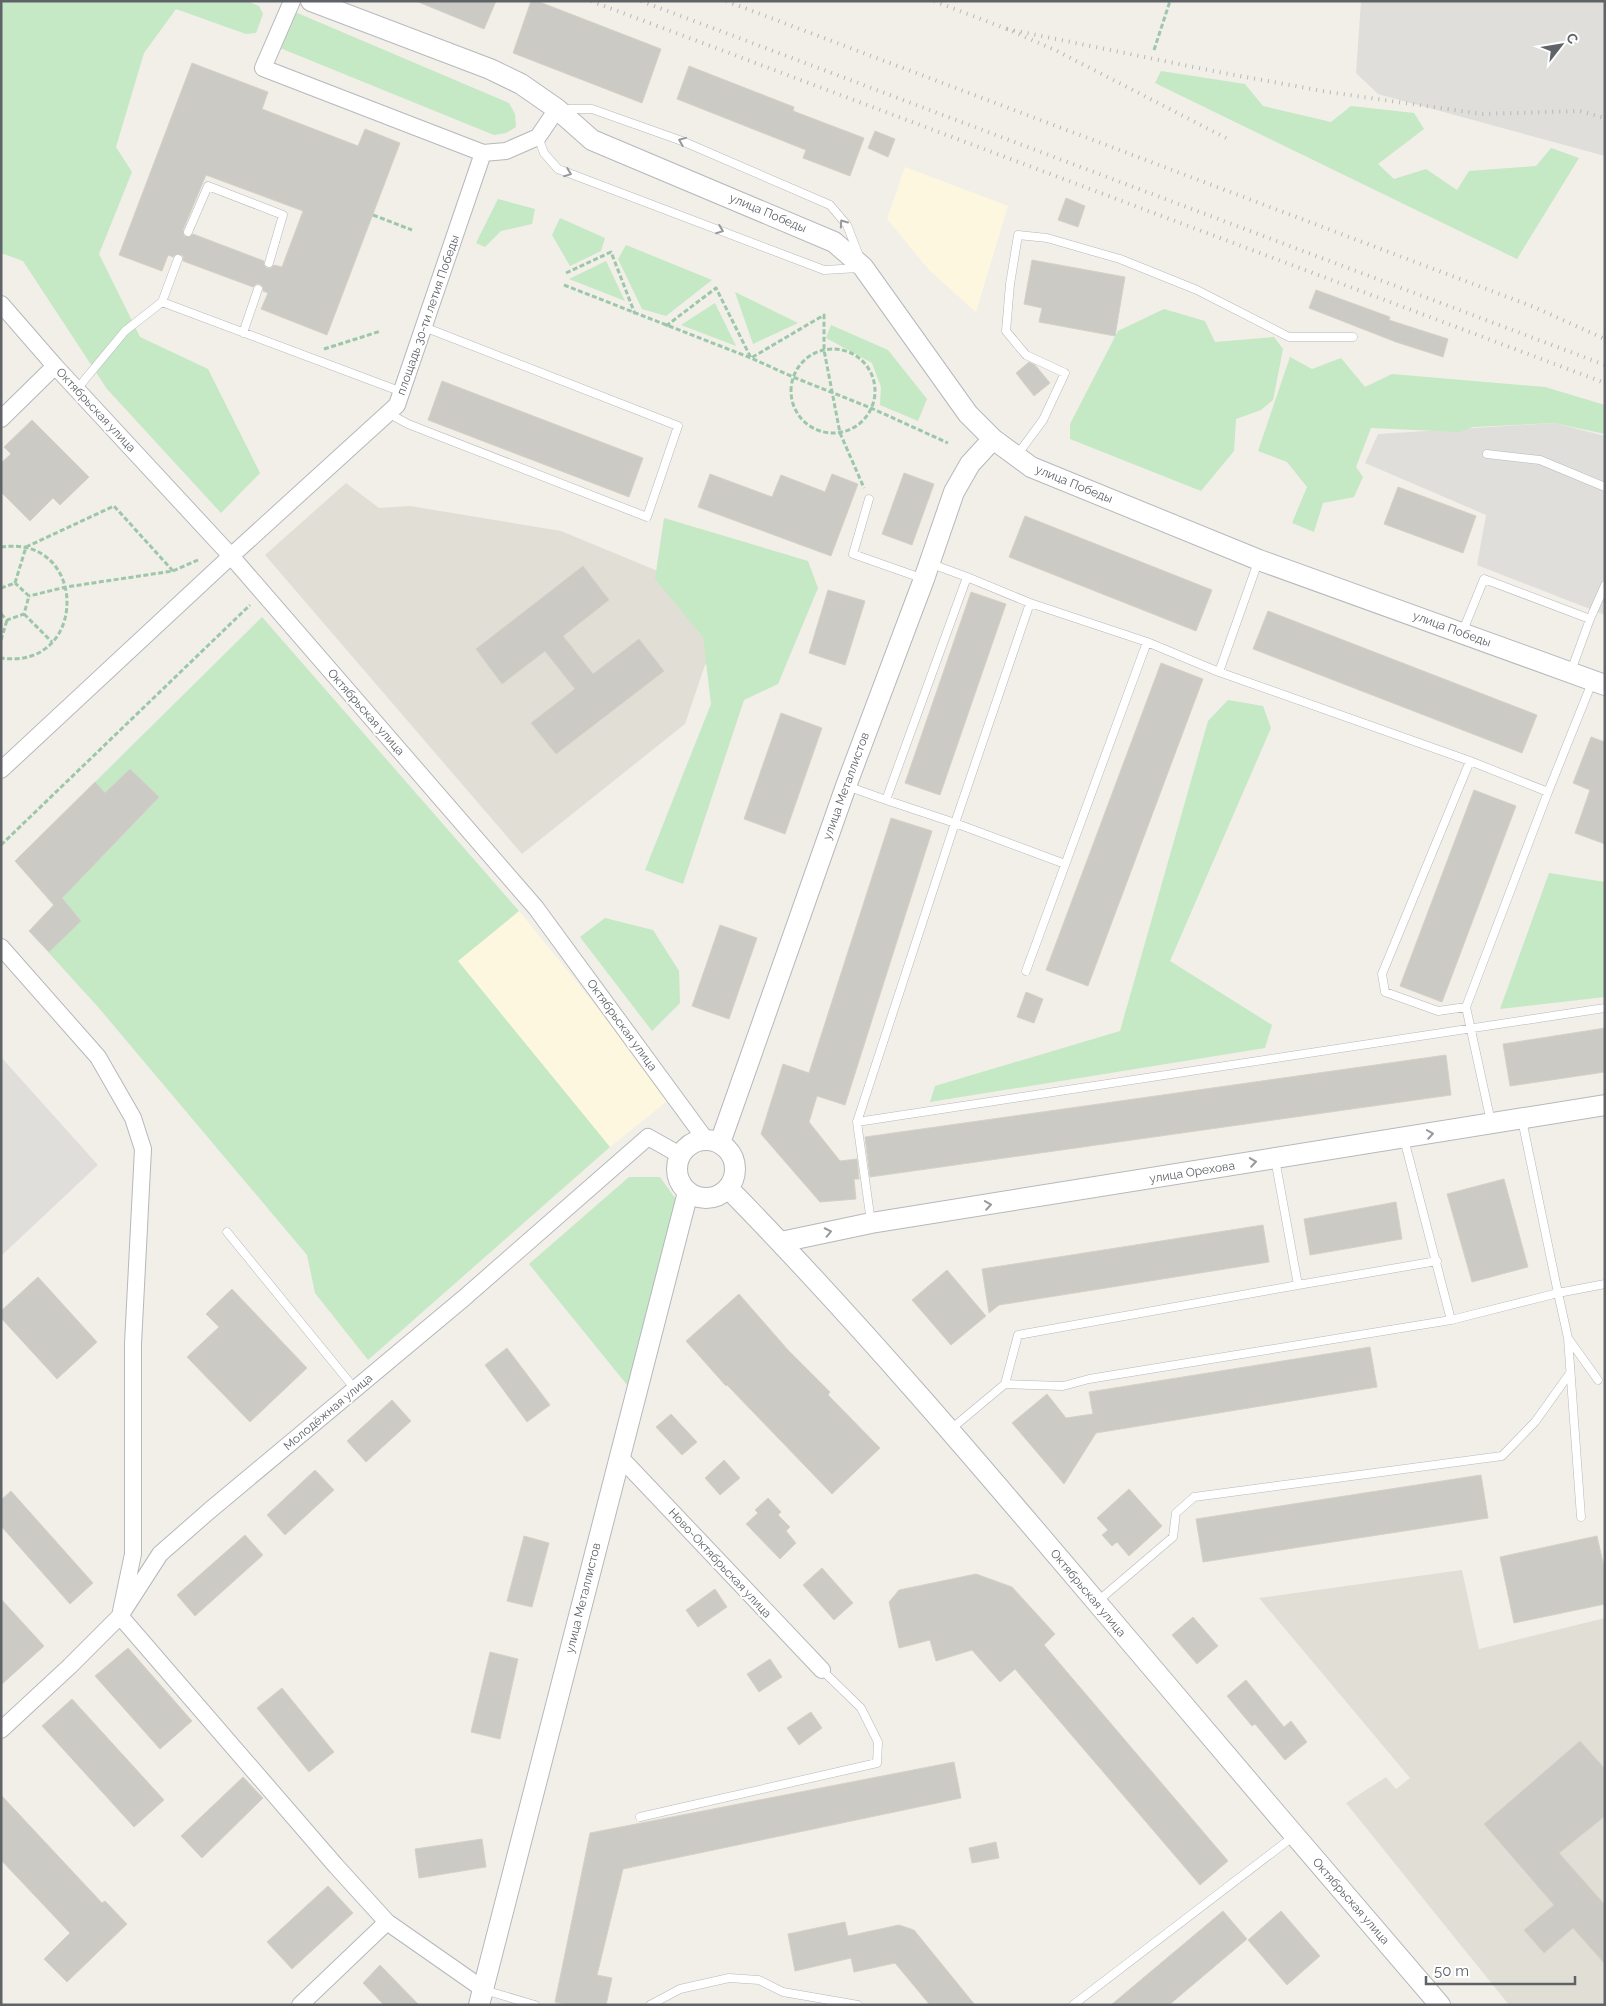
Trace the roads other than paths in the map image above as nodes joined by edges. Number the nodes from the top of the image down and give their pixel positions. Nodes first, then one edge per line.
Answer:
1 (292, 1) edge
2 (311, 1) edge
3 (557, 109) junction
4 (538, 137) junction
5 (483, 153) junction
6 (188, 232) dead end
7 (178, 258) dead end
8 (269, 263) dead end
9 (863, 267) junction
10 (258, 290) dead end
11 (162, 302) junction
12 (1, 304) edge
13 (424, 327) junction
14 (243, 333) junction
15 (1353, 337) dead end
16 (55, 366) junction
17 (77, 389) junction
18 (402, 392) junction
19 (388, 413) junction
20 (1, 419) edge
21 (993, 439) junction
22 (1487, 454) dead end
23 (1016, 456) junction
24 (1605, 487) edge
25 (869, 499) road end
26 (231, 556) junction
27 (1259, 560) junction
28 (926, 571) junction
29 (967, 577) junction
30 (1605, 585) edge
31 (1030, 603) junction
32 (1590, 619) junction
33 (1462, 633) junction
34 (1147, 642) junction
35 (1219, 672) junction
36 (1571, 672) junction
37 (1599, 682) edge
38 (1470, 761) junction
39 (1, 770) edge
40 (846, 786) junction
41 (1548, 792) junction
42 (886, 800) junction
43 (955, 823) junction
44 (1065, 864) junction
45 (1, 947) edge
46 (1026, 971) dead end
47 (1466, 1007) junction
48 (1605, 1008) edge
49 (1471, 1028) junction
50 (1605, 1104) edge
51 (1522, 1118) junction
52 (857, 1122) junction
53 (1491, 1124) junction
54 (1404, 1138) junction
55 (713, 1142) junction
56 (680, 1155) junction
57 (1275, 1158) junction
58 (728, 1188) junction
59 (688, 1192) junction
60 (871, 1223) junction
61 (227, 1232) dead end
62 (780, 1242) junction
63 (1437, 1262) junction
64 (1605, 1284) edge
65 (1298, 1285) junction
66 (1558, 1293) junction
67 (1450, 1320) junction
68 (1568, 1338) junction
69 (1570, 1373) junction
70 (1598, 1380) dead end
71 (1005, 1384) junction
72 (355, 1389) junction
73 (950, 1429) junction
74 (619, 1456) junction
75 (1581, 1517) dead end
76 (1096, 1602) junction
77 (120, 1616) junction
78 (822, 1670) joint
79 (1, 1730) edge
80 (640, 1817) dead end
81 (1294, 1836) junction
82 (387, 1922) junction
83 (481, 1997) edge
84 (300, 2005) edge
85 (535, 2005) edge
86 (650, 2005) edge
87 (858, 2005) edge
88 (1073, 2005) edge
89 (1440, 2005) edge

1 - 5 street
2 - 3 street, улица Победы
3 - 4 street
3 - 9 street, улица Победы
9 -> 3 lane
4 - 5 street
4 -> 9 lane
5 - 13 street, площадь 30-ти летия Победы
6 - 8 lane
7 - 11 lane
9 - 21 street, улица Победы
10 - 14 lane
11 - 14 lane
11 - 17 lane
12 - 16 street, Октябрьская улица
13 - 18 street, площадь 30-ти летия Победы
13 - 19 lane
14 - 18 lane
15 - 23 lane
16 - 17 street, Октябрьская улица
16 - 20 street
17 - 26 street, Октябрьская улица
18 - 19 street, площадь 30-ти летия Победы
19 - 26 street, площадь 30-ти летия Победы
21 - 23 street, улица Победы
21 - 28 street, улица Металлистов
22 - 24 lane
23 - 27 street, улица Победы
25 - 28 lane
26 - 39 street, площадь 30-ти летия Победы
26 - 55 street, Октябрьская улица
27 - 33 street, улица Победы
27 - 35 lane
28 - 29 lane
28 - 40 street, улица Металлистов
29 - 31 lane
29 - 42 lane
30 - 32 lane
31 - 34 lane
31 - 43 lane
32 - 33 lane
32 - 36 lane
33 - 36 street, улица Победы
34 - 35 lane
34 - 44 lane
35 - 38 lane
36 - 37 street, улица Победы
37 - 41 lane
38 - 41 lane
38 - 47 lane
40 - 42 lane
40 - 55 street, улица Металлистов
41 - 47 lane
42 - 43 lane
43 - 44 lane
43 - 52 lane
44 - 46 lane
45 - 77 street
47 - 49 lane
48 - 49 lane
49 - 52 lane
49 - 53 lane
50 - 51 street, улица Орехова
51 - 53 street, улица Орехова
51 - 66 lane
52 - 60 lane
54 -> 53 street, улица Орехова
54 - 57 street, улица Орехова
54 - 63 lane
55 - 56 street
55 - 58 street
56 - 59 street
56 - 72 street, Молодёжная улица
60 -> 57 street, улица Орехова
57 - 65 lane
58 - 59 street
58 - 62 street, Октябрьская улица
59 - 74 street, улица Металлистов
62 -> 60 street, улица Орехова
61 - 72 lane
62 - 73 street, Октябрьская улица
63 - 65 lane
63 - 67 lane
64 - 66 lane
65 - 71 lane
66 - 67 lane
66 - 68 lane
67 - 71 lane
68 - 69 lane
68 - 70 lane
69 - 75 lane
69 - 76 lane
71 - 73 lane
72 - 77 street, Молодёжная улица
73 - 76 street, Октябрьская улица
74 - 78 street, Ново-Октябрьская улица
74 - 83 street, улица Металлистов
76 - 81 street, Октябрьская улица
77 - 79 street, Молодёжная улица
77 - 82 street
78 - 80 lane
81 - 88 lane
81 - 89 street, Октябрьская улица
82 - 83 street
82 - 84 street
83 - 85 lane
86 - 87 lane

